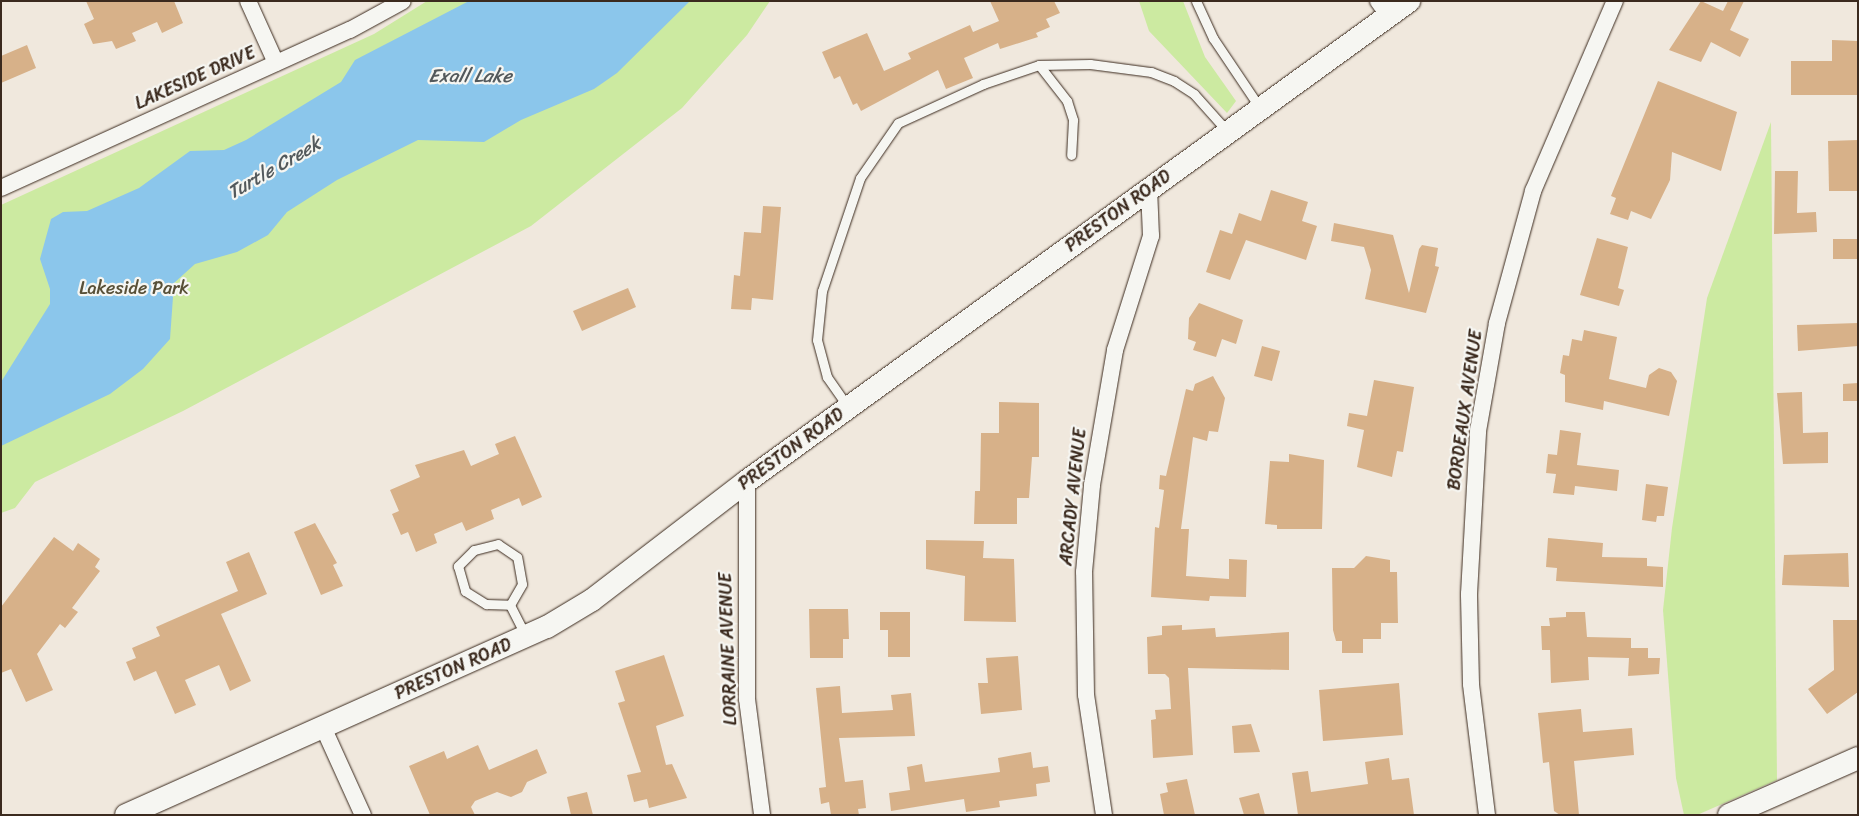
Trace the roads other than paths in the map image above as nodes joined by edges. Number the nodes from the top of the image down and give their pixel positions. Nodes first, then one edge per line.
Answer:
1 (248, 1) edge
2 (403, 1) edge
3 (1196, 1) edge
4 (1408, 1) edge
5 (1615, 1) edge
6 (1384, 8) edge
7 (276, 63) junction
8 (1039, 65) junction
9 (1260, 108) junction
10 (1228, 132) junction
11 (1071, 155) dead end
12 (1, 188) edge
13 (1149, 188) junction
14 (849, 407) junction
15 (746, 481) junction
16 (510, 605) junction
17 (526, 636) junction
18 (323, 727) junction
19 (1858, 758) edge
20 (126, 815) edge
21 (363, 815) edge
22 (762, 815) edge
23 (1104, 815) edge
24 (1487, 815) edge
25 (1729, 815) edge

1 - 7 street
2 - 7 street, LAKESIDE DRIVE
3 - 9 lane
4 - 6 main road, PRESTON ROAD
5 - 24 street, BORDEAUX AVENUE
6 - 9 main road, PRESTON ROAD
7 - 12 street, LAKESIDE DRIVE
8 - 10 lane
8 - 11 lane
8 - 14 lane
9 - 10 main road, PRESTON ROAD
10 - 13 main road, PRESTON ROAD
13 - 14 main road, PRESTON ROAD
13 - 23 street, ARCADY AVENUE
14 - 15 main road, PRESTON ROAD
15 - 17 main road, PRESTON ROAD
15 - 22 street, LORRAINE AVENUE
16 - 16 lane
16 - 17 lane
17 - 18 main road, PRESTON ROAD
18 - 20 main road, PRESTON ROAD
18 - 21 street
19 - 25 main road

